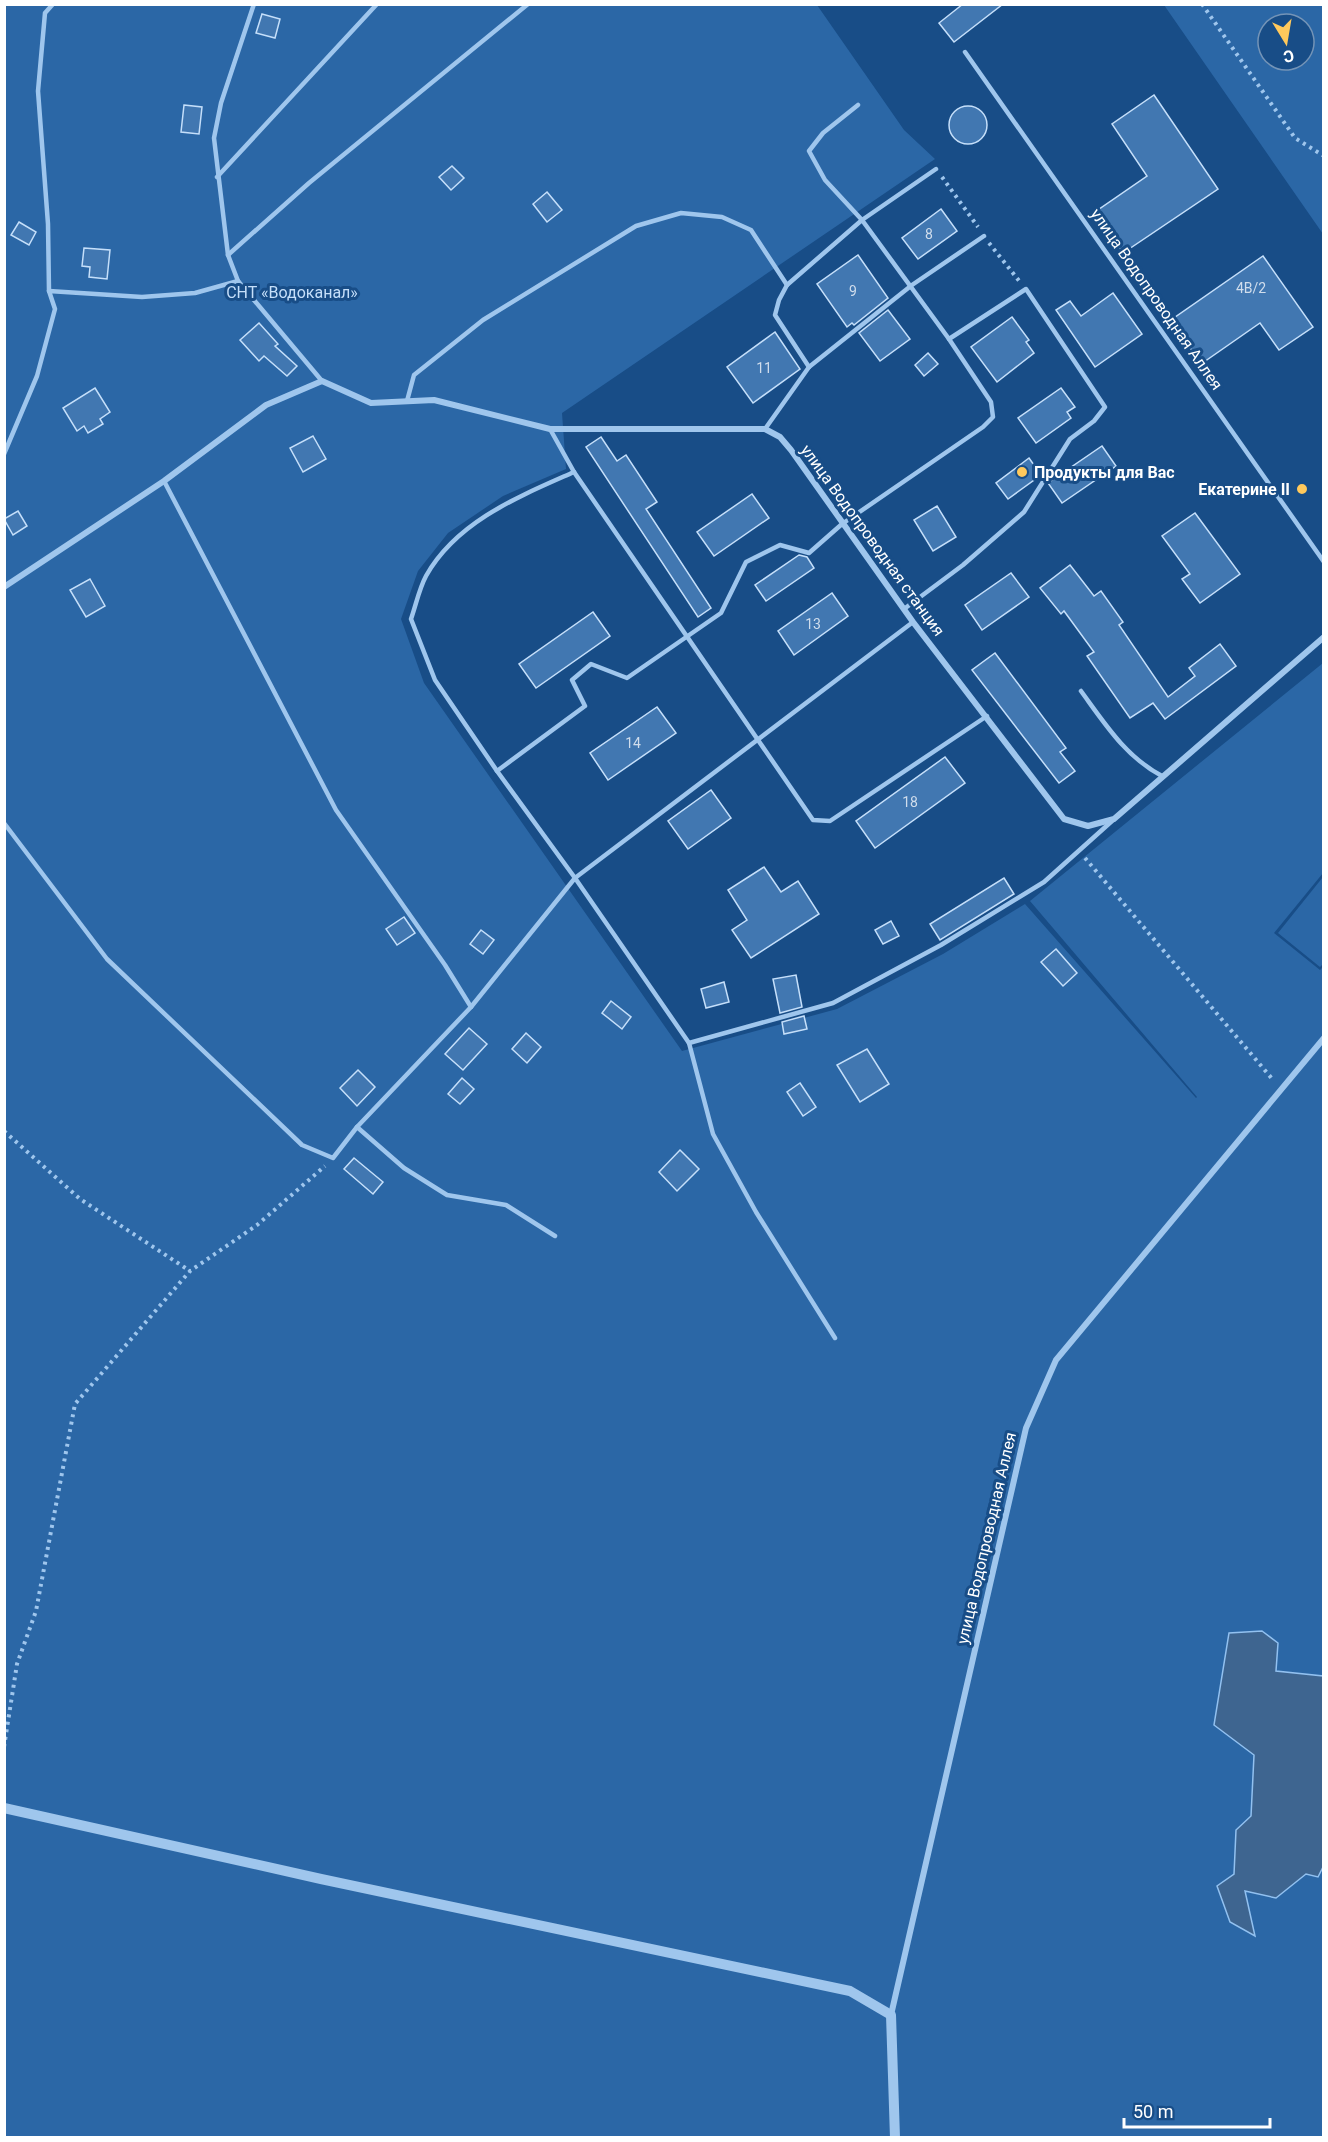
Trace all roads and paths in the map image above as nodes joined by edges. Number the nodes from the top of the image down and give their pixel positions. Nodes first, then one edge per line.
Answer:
1 (53, 4) edge
2 (254, 4) edge
3 (377, 4) edge
4 (528, 4) edge
5 (1202, 4) edge
6 (965, 52) dead end
7 (858, 105) dead end
8 (1323, 156) edge
9 (936, 169) dead end
10 (217, 177) junction
11 (862, 220) junction
12 (984, 236) dead end
13 (228, 255) junction
14 (238, 281) junction
15 (787, 285) junction
16 (912, 285) junction
17 (49, 291) junction
18 (949, 339) junction
19 (809, 367) junction
20 (322, 381) junction
21 (407, 401) junction
22 (550, 429) junction
23 (765, 429) junction
24 (4, 454) edge
25 (574, 472) junction
26 (164, 482) junction
27 (842, 524) junction
28 (1323, 562) edge
29 (4, 586) edge
30 (904, 609) junction
31 (913, 622) junction
32 (1323, 637) edge
33 (688, 638) junction
34 (1081, 691) dead end
35 (987, 716) junction
36 (760, 740) junction
37 (497, 771) junction
38 (1162, 776) junction
39 (1114, 819) junction
40 (4, 822) edge
41 (1079, 850) junction
42 (575, 878) junction
43 (471, 1007) junction
44 (1323, 1038) edge
45 (689, 1043) junction
46 (1280, 1088) junction
47 (357, 1127) junction
48 (4, 1131) edge
49 (317, 1174) dead end
50 (555, 1236) dead end
51 (190, 1271) junction
52 (835, 1338) dead end
53 (4, 1747) edge
54 (4, 1808) edge
55 (891, 2016) junction
56 (895, 2138) edge

1 - 17 lane
2 - 10 lane
3 - 10 lane
4 - 13 lane
5 - 8 path
6 - 28 lane, улица Водопроводная Аллея
7 - 11 lane
9 - 11 lane
10 - 13 lane
11 - 15 lane
11 - 16 lane
12 - 16 lane
13 - 14 lane
14 - 17 lane
14 - 20 lane
15 - 19 lane
15 - 21 lane
16 - 18 lane
16 - 19 lane
17 - 24 lane
18 - 27 lane
18 - 30 lane
19 - 23 lane
20 - 21 street
20 - 26 street
21 - 22 street
22 - 23 street
22 - 25 lane
23 - 27 street, улица Водопроводная станция
25 - 33 lane
25 - 37 lane
26 - 29 street
26 - 43 lane
27 - 30 street, улица Водопроводная станция
27 - 33 lane
30 - 31 street, улица Водопроводная станция
31 - 35 street, улица Водопроводная станция
31 - 36 lane
32 - 38 street
33 - 36 lane
33 - 37 lane
34 - 38 lane
35 - 36 lane
35 - 39 street, улица Водопроводная станция
36 - 42 lane
37 - 42 lane
38 - 39 street
39 - 41 lane
40 - 47 lane
41 - 45 lane
41 - 46 path
42 - 43 lane
42 - 45 lane
43 - 47 lane
44 - 46 street, улица Водопроводная Аллея
45 - 52 lane
46 - 55 street, улица Водопроводная Аллея
47 - 50 lane
48 - 51 path
49 - 51 path
51 - 53 path
54 - 55 street
55 - 56 street, улица Водопроводная Аллея

